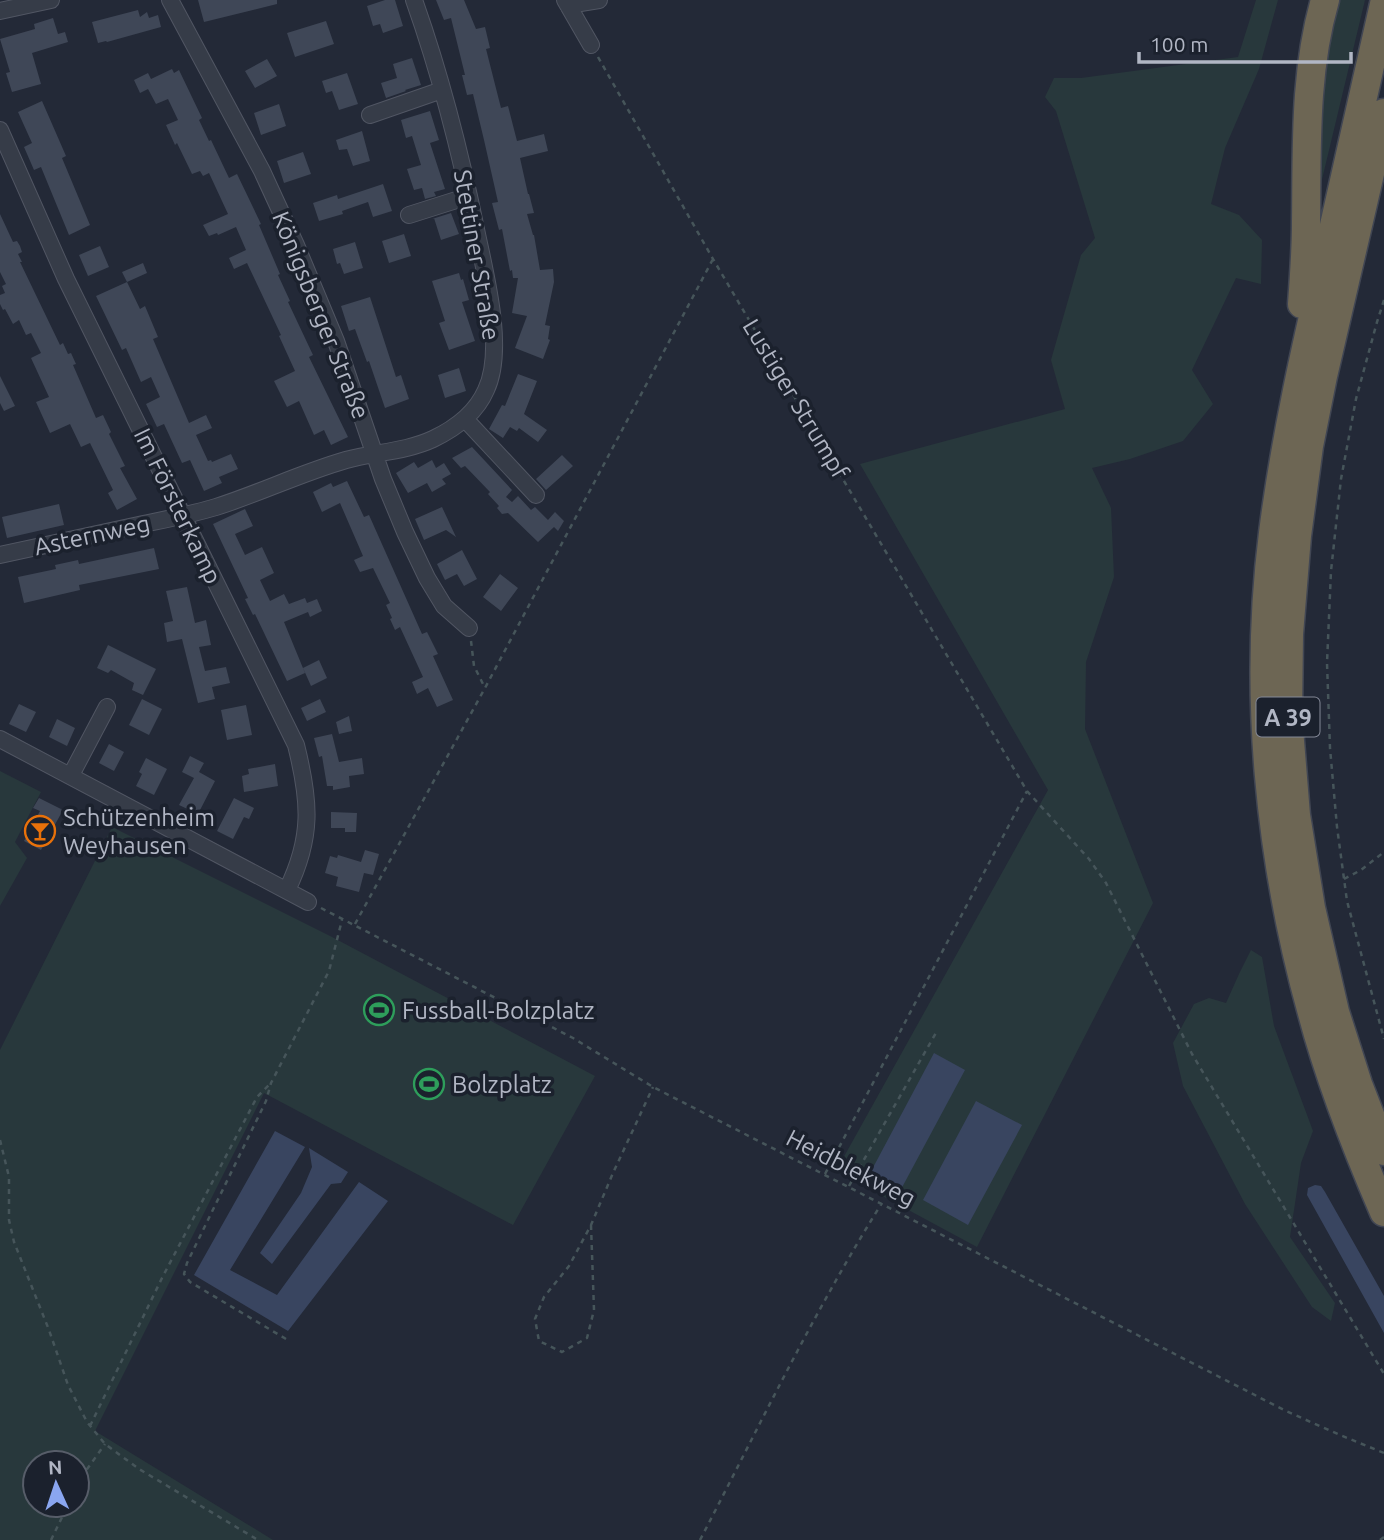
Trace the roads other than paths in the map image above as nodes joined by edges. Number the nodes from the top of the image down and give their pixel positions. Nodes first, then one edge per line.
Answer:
1 (51, 0) edge
2 (170, 0) edge
3 (414, 0) edge
4 (599, 0) edge
5 (1325, 0) edge
6 (566, 2) edge
7 (1384, 4) edge
8 (0, 11) edge
9 (591, 45) road end
10 (442, 90) junction
11 (1384, 113) edge
12 (370, 115) dead end
13 (0, 131) edge
14 (469, 196) junction
15 (409, 215) dead end
16 (1299, 376) junction
17 (465, 419) junction
18 (375, 454) junction
19 (536, 495) dead end
20 (183, 515) junction
21 (0, 555) edge
22 (469, 628) road end
23 (107, 707) dead end
24 (0, 739) edge
25 (71, 775) junction
26 (287, 890) junction
27 (308, 902) road end
28 (1384, 1151) edge
29 (1384, 1212) edge

1 - 8 street
2 - 18 street, Königsberger Straße
3 - 10 street, Stettiner Straße
4 - 6 street
5 - 16 highway
6 - 9 street
7 - 16 highway, A 39
10 - 12 street
10 - 14 street, Stettiner Straße
11 - 28 highway, A 39
13 - 20 street, Im Försterkamp
14 - 15 street
14 - 17 street, Stettiner Straße
16 - 29 highway, A 39
17 - 18 street, Stettiner Straße
17 - 19 street
18 - 20 street, Stettiner Straße
18 - 22 street, Königsberger Straße
20 - 21 street, Asternweg
20 - 26 street, Im Försterkamp
23 - 25 street
24 - 25 street
25 - 26 street
26 - 27 street

